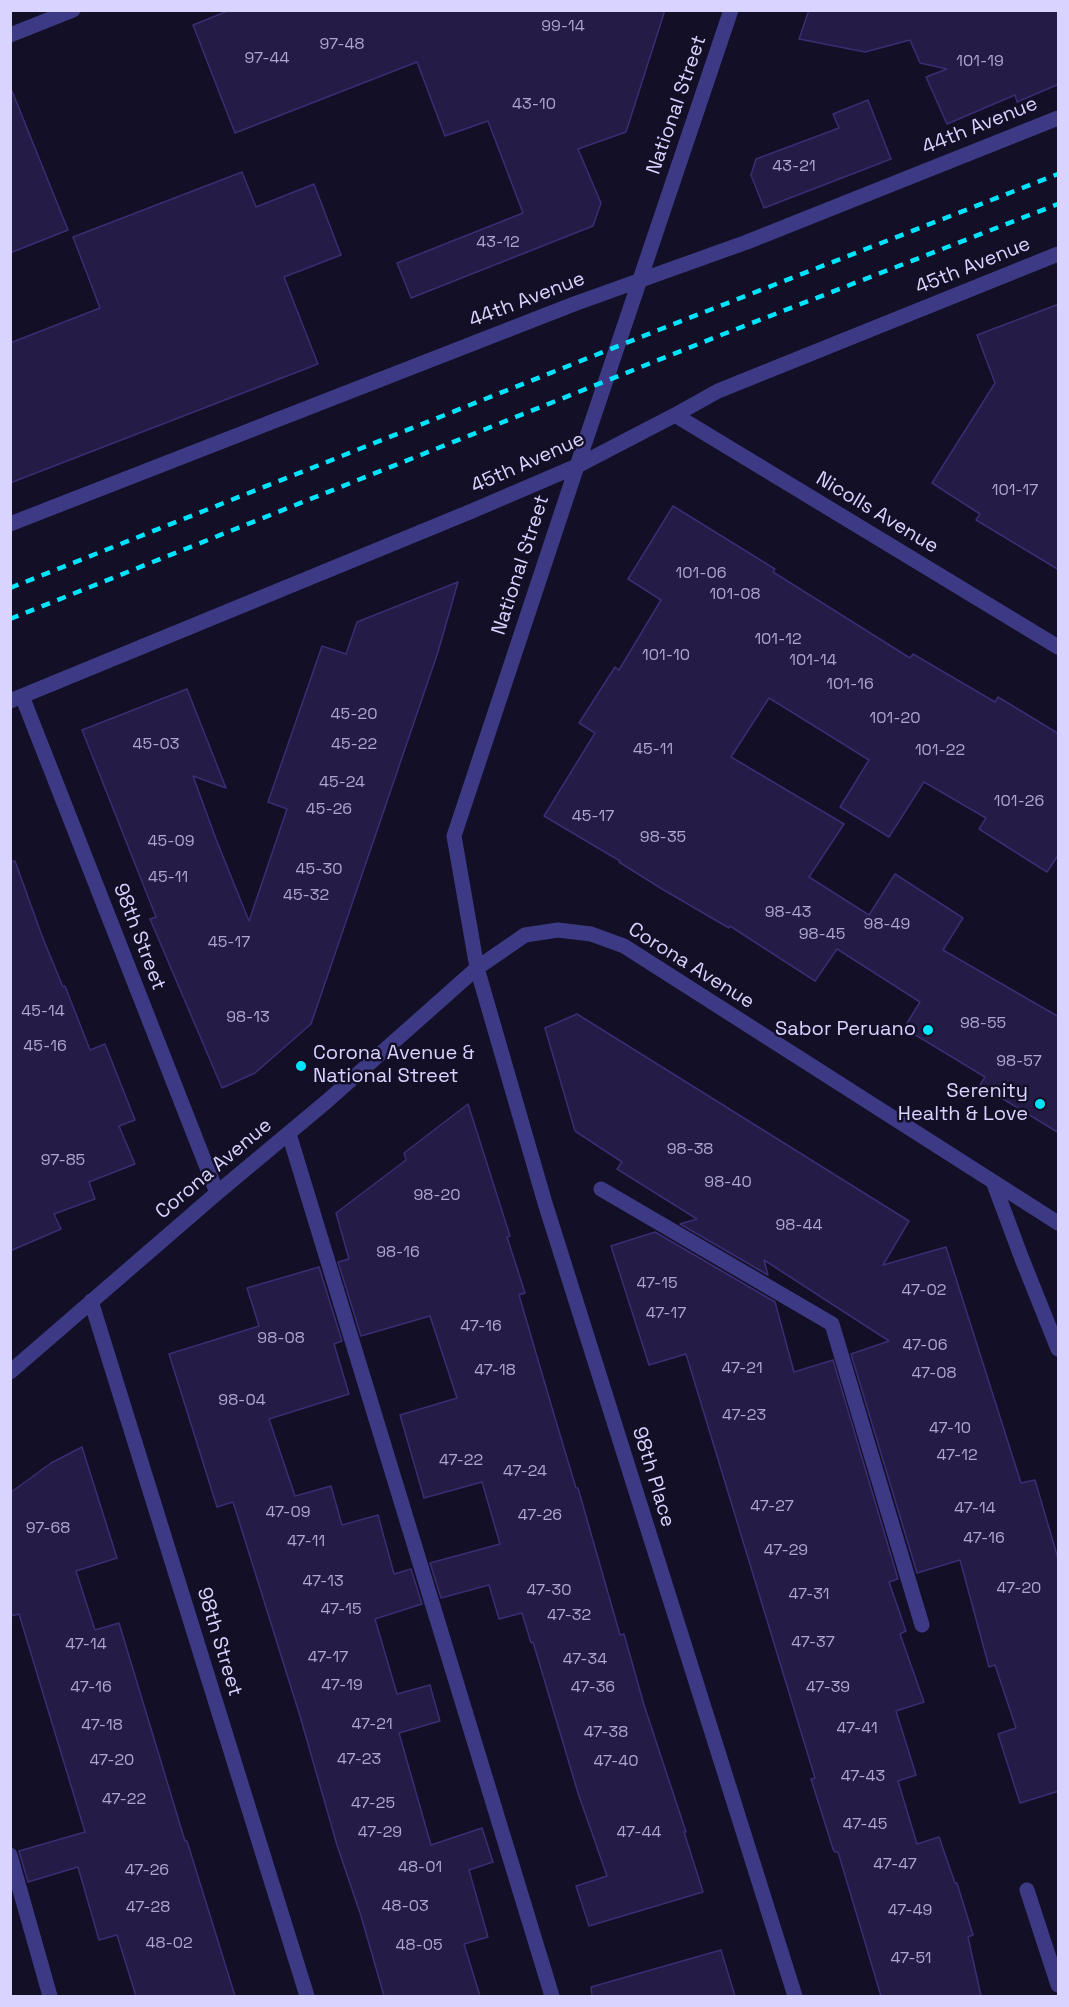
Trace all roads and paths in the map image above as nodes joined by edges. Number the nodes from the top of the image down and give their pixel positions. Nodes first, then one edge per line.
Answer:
1 (73, 10) edge
2 (731, 10) edge
3 (10, 35) edge
4 (1059, 118) edge
5 (1059, 254) edge
6 (641, 279) junction
7 (675, 415) junction
8 (577, 466) junction
9 (10, 524) edge
10 (1059, 647) edge
11 (16, 699) edge
12 (477, 968) junction
13 (289, 1134) junction
14 (994, 1184) junction
15 (601, 1189) dead end
16 (217, 1193) junction
17 (1059, 1223) edge
18 (92, 1301) junction
19 (1059, 1349) edge
20 (10, 1372) edge
21 (922, 1625) dead end
22 (10, 1855) edge
23 (1028, 1890) dead end
24 (1059, 1985) edge
25 (50, 1996) edge
26 (307, 1996) edge
27 (552, 1996) edge
28 (795, 1996) edge

1 - 3 street
2 - 6 street, National Street
4 - 6 street, 44th Avenue
5 - 7 street, 45th Avenue
6 - 8 street, National Street
6 - 9 street, 44th Avenue
7 - 8 street, 45th Avenue
7 - 10 street, Nicolls Avenue
8 - 11 street, 45th Avenue
8 - 12 street, National Street
11 - 16 street, 98th Street
12 - 13 street, Corona Avenue
12 - 14 street, Corona Avenue
12 - 28 street, 98th Place
13 - 16 street, Corona Avenue
13 - 27 street
14 - 17 street, Corona Avenue
14 - 19 street
15 - 21 street
16 - 18 street, Corona Avenue
18 - 20 street, Corona Avenue
18 - 26 street, 98th Street
22 - 25 street
23 - 24 street

